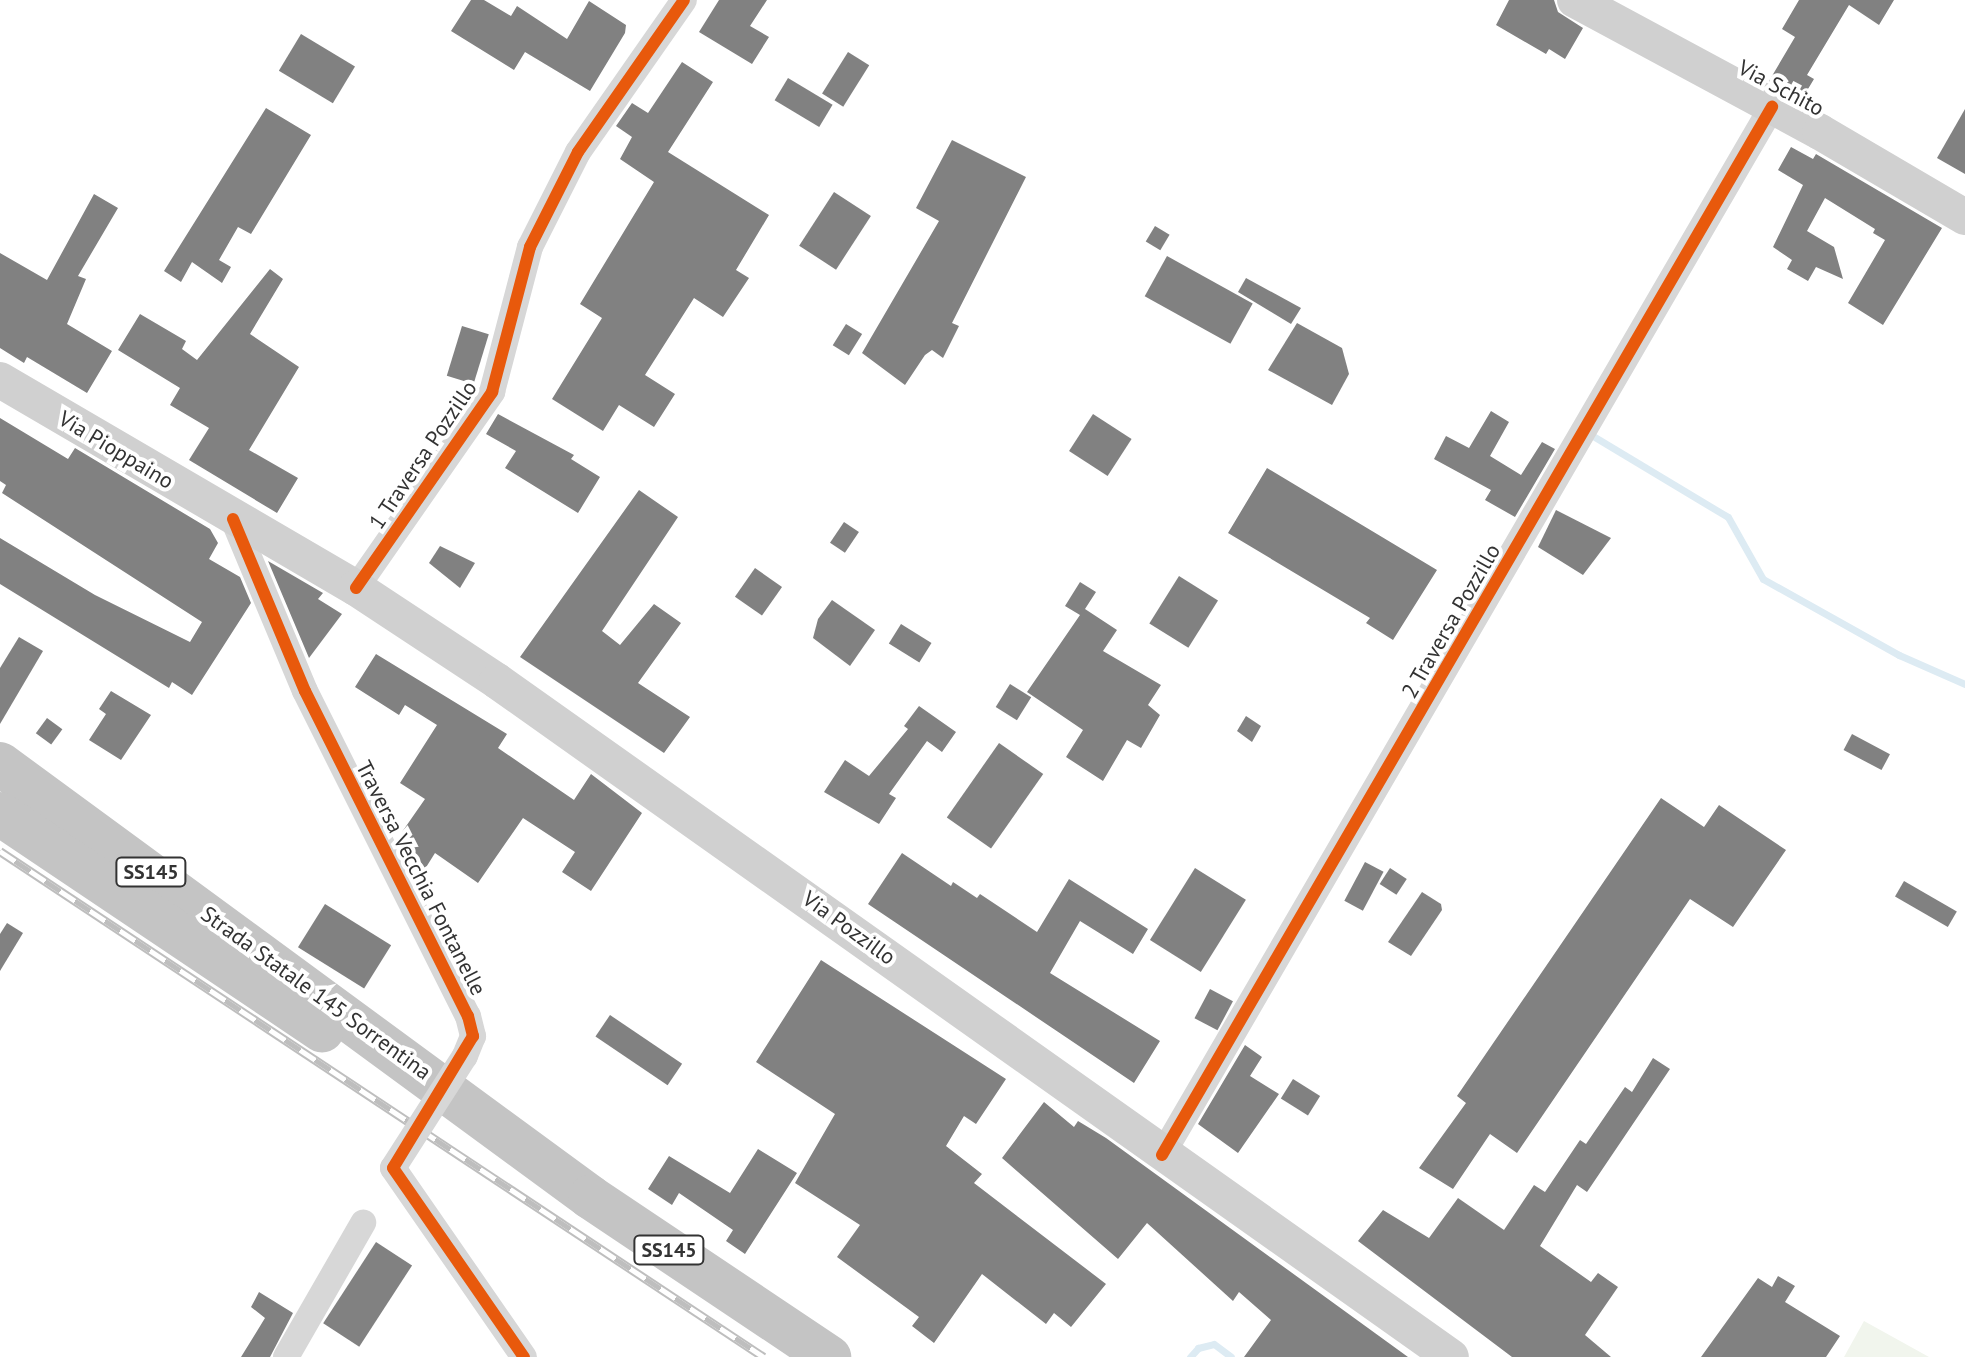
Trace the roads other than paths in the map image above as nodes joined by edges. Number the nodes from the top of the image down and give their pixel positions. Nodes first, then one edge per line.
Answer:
1 (684, 0) edge
2 (1575, 0) edge
3 (1772, 107) junction
4 (1965, 217) edge
5 (0, 380) edge
6 (233, 519) junction
7 (356, 588) junction
8 (0, 764) edge
9 (0, 814) edge
10 (511, 1138) junction
11 (1162, 1155) junction
12 (363, 1223) dead end
13 (286, 1357) edge
14 (524, 1357) edge
15 (829, 1357) edge
16 (1451, 1357) edge

1 - 7 street, 1 Traversa Pozzillo
2 - 3 main road, Via Schito
3 - 4 main road, Via Schito
3 - 11 street, 2 Traversa Pozzillo
5 - 6 main road, Via Pioppaino
6 - 7 main road, Via Pozzillo
6 - 14 street, Traversa Vecchia Fontanelle, bridge
7 - 11 main road, Via Pozzillo
8 - 10 highway, Strada Statale 145 Sorrentina / SS145
9 - 10 highway
10 - 15 highway, Strada Statale 145 Sorrentina / SS145
11 - 16 main road, Via Pozzillo
12 - 13 street

